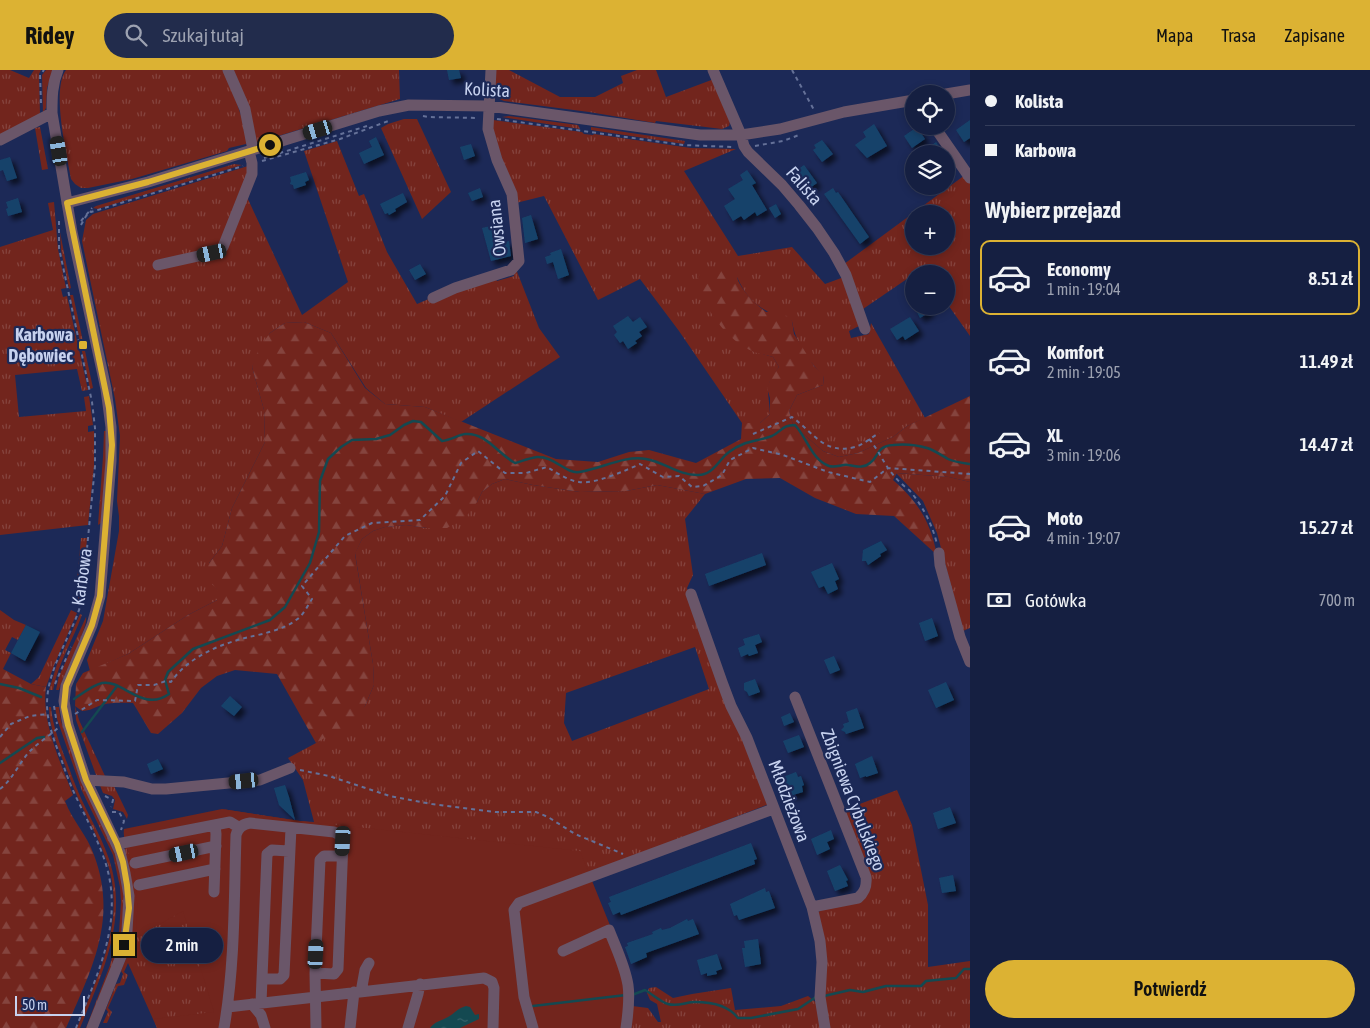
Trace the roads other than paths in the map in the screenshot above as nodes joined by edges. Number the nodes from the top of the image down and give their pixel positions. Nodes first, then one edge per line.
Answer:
1 (58, 70) edge
2 (228, 70) edge
3 (713, 70) edge
4 (491, 72) edge
5 (970, 90) edge
6 (955, 91) edge
7 (905, 98) edge
8 (489, 113) junction
9 (47, 116) junction
10 (940, 135) edge
11 (0, 140) edge
12 (743, 142) junction
13 (249, 158) junction
14 (970, 178) edge
15 (67, 203) junction
16 (158, 265) dead end
17 (433, 298) dead end
18 (865, 329) dead end
19 (939, 553) road end
20 (691, 594) dead end
21 (965, 635) edge
22 (970, 662) edge
23 (796, 696) dead end
24 (290, 768) road end
25 (86, 780) junction
26 (773, 809) junction
27 (215, 825) junction
28 (240, 828) junction
29 (291, 828) junction
30 (117, 844) junction
31 (216, 846) junction
32 (289, 851) junction
33 (342, 856) junction
34 (135, 863) dead end
35 (215, 869) junction
36 (139, 885) dead end
37 (214, 892) dead end
38 (812, 907) junction
39 (563, 951) dead end
40 (370, 962) dead end
41 (315, 973) junction
42 (262, 978) junction
43 (420, 984) junction
44 (358, 992) junction
45 (315, 996) junction
46 (256, 1003) junction
47 (228, 1007) junction
48 (92, 1028) edge
49 (224, 1028) edge
50 (265, 1028) edge
51 (316, 1028) edge
52 (350, 1028) edge
53 (408, 1028) edge
54 (493, 1028) edge
55 (533, 1028) edge
56 (626, 1028) edge
57 (825, 1028) edge

1 - 9 street, Karbowa
2 - 13 street
3 - 12 street, Falista
4 - 8 street, Owsiana
5 - 6 street
7 - 12 street, Kolista
8 - 12 street, Kolista
8 - 13 street, Kolista
8 - 17 street, Owsiana
9 - 11 street
9 - 15 street, Karbowa
10 - 14 street
12 - 18 street, Falista
13 - 15 street, Kolista
13 - 16 street
15 - 25 street, Karbowa
19 - 21 street
20 - 26 street, Młodzieżowa
21 - 22 street
23 - 38 street, Zbigniewa Cybulskiego
24 - 25 street
25 - 30 street, Karbowa
26 - 38 street, Młodzieżowa
26 - 55 street
27 - 28 street
27 - 30 street
27 - 31 street
28 - 29 street
28 - 47 street
29 - 32 street
29 - 33 street
30 - 48 street, Karbowa
31 - 34 street
31 - 35 street
32 - 42 street
32 - 42 street
33 - 41 street
33 - 41 street
35 - 36 street
35 - 37 street
38 - 57 street, Młodzieżowa
39 - 56 street
40 - 44 street
41 - 45 street
42 - 46 street
43 - 44 street
43 - 53 street
43 - 54 street
44 - 45 street
44 - 52 street
45 - 46 street
45 - 51 street
46 - 47 street
46 - 50 street
47 - 49 street

